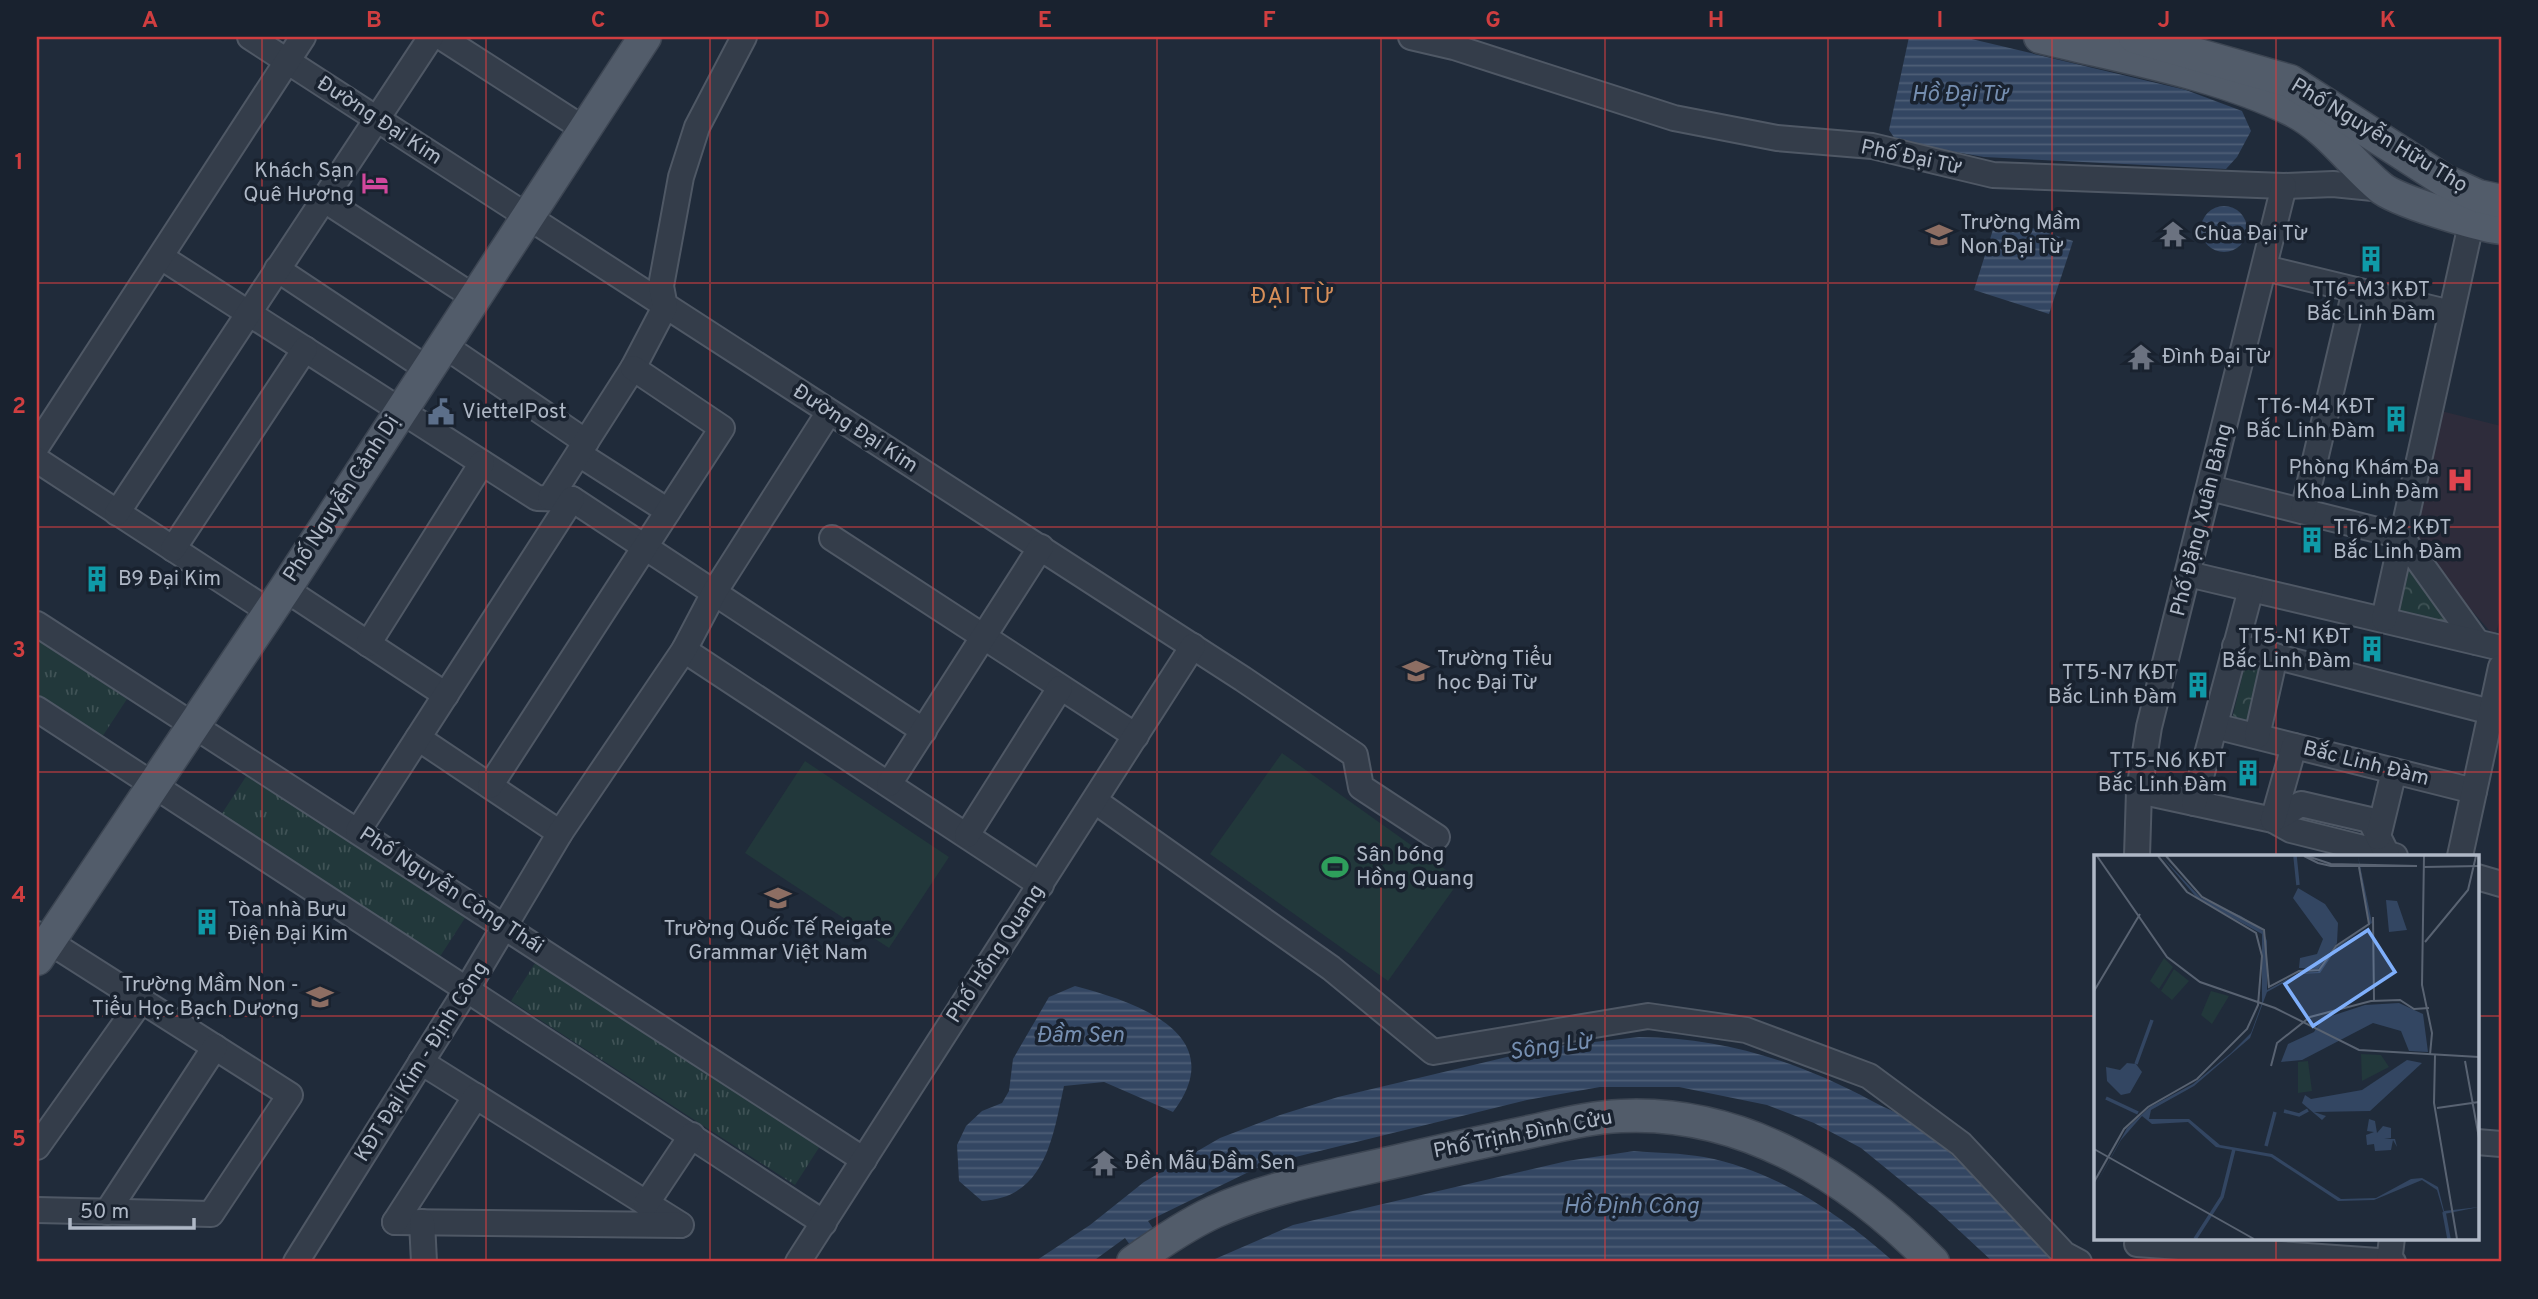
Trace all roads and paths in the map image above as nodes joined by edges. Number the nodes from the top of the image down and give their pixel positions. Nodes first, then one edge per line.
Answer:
1 (250, 37) edge
2 (303, 37) edge
3 (431, 37) edge
4 (441, 37) edge
5 (645, 37) edge
6 (744, 37) edge
7 (1411, 37) edge
8 (2040, 37) edge
9 (2135, 37) edge
10 (287, 61) junction
11 (377, 120) junction
12 (584, 128) junction
13 (2340, 146) junction
14 (2284, 186) junction
15 (2383, 189) junction
16 (2501, 190) edge
17 (2469, 192) junction
18 (323, 199) junction
19 (2501, 201) edge
20 (526, 217) junction
21 (2486, 226) edge
22 (161, 257) junction
23 (2265, 268) junction
24 (277, 270) junction
25 (2355, 290) junction
26 (474, 297) junction
27 (665, 307) junction
28 (248, 313) junction
29 (2451, 313) junction
30 (305, 349) junction
31 (434, 356) junction
32 (633, 368) junction
33 (399, 410) junction
34 (829, 412) junction
35 (37, 446) edge
36 (582, 448) junction
37 (37, 460) edge
38 (482, 463) junction
39 (2210, 488) junction
40 (561, 499) junction
41 (668, 511) junction
42 (2303, 512) junction
43 (117, 513) junction
44 (2401, 536) junction
45 (832, 538) dead end
46 (645, 546) junction
47 (1041, 547) junction
48 (173, 549) junction
49 (2188, 574) junction
50 (2250, 589) junction
51 (715, 591) junction
52 (277, 601) junction
53 (2385, 619) junction
54 (37, 624) edge
55 (983, 638) junction
56 (2477, 642) junction
57 (368, 644) junction
58 (1193, 646) junction
59 (2235, 646) junction
60 (2501, 648) edge
61 (684, 650) junction
62 (2275, 656) junction
63 (2501, 667) edge
64 (1060, 688) junction
65 (446, 695) junction
66 (37, 709) edge
67 (2494, 721) edge
68 (194, 724) junction
69 (2215, 726) junction
70 (923, 731) junction
71 (1136, 736) junction
72 (2257, 736) junction
73 (418, 738) junction
74 (2294, 746) junction
75 (2393, 771) junction
76 (889, 784) junction
77 (154, 785) junction
78 (490, 786) junction
79 (2138, 791) junction
80 (2474, 792) junction
81 (1095, 801) junction
82 (2194, 803) junction
83 (2273, 820) junction
84 (358, 831) junction
85 (561, 833) junction
86 (967, 835) junction
87 (1437, 837) dead end
88 (2387, 849) edge
89 (2137, 855) edge
90 (2460, 855) edge
91 (2478, 877) edge
92 (2501, 884) edge
93 (1041, 885) junction
94 (506, 926) junction
95 (41, 945) edge
96 (467, 989) junction
97 (141, 1001) junction
98 (215, 1047) junction
99 (421, 1062) junction
100 (476, 1096) junction
101 (692, 1135) junction
102 (2478, 1142) edge
103 (2501, 1144) edge
104 (37, 1147) edge
105 (864, 1160) junction
106 (646, 1204) junction
107 (37, 1210) edge
108 (107, 1212) junction
109 (422, 1222) junction
110 (824, 1223) junction
111 (2392, 1240) edge
112 (2136, 1248) edge
113 (296, 1262) edge
114 (424, 1262) edge
115 (798, 1262) edge
116 (1133, 1262) edge
117 (1933, 1262) edge
118 (2079, 1262) edge
119 (2391, 1262) edge

1 - 10 street, Đường Đại Kim
2 - 10 street
3 - 11 street
4 - 12 street
5 - 12 main road, Phố Nguyễn Cảnh Dị
6 - 27 street
7 - 14 street, Phố Đại Từ
8 - 13 main road, Phố Nguyễn Hữu Thọ
9 - 17 main road, Phố Nguyễn Hữu Thọ
10 - 11 street, Đường Đại Kim
10 - 22 street
11 - 18 street
11 - 20 street, Đường Đại Kim
12 - 20 main road, Phố Nguyễn Cảnh Dị
13 - 14 street
13 - 15 main road, Phố Nguyễn Hữu Thọ
14 - 15 street, Phố Đại Từ
14 - 23 street, Phố Đặng Xuân Bảng
15 - 21 main road, Phố Nguyễn Hữu Thọ
16 - 17 main road
17 - 19 main road, Phố Nguyễn Hữu Thọ
18 - 24 street
18 - 26 street
20 - 26 main road, Phố Nguyễn Cảnh Dị
20 - 27 street, Đường Đại Kim
21 - 29 street
22 - 28 street
22 - 35 street
23 - 25 street
23 - 39 street, Phố Đặng Xuân Bảng
24 - 28 street
24 - 31 street
25 - 29 street
25 - 42 street
26 - 31 main road, Phố Nguyễn Cảnh Dị
27 - 32 street
27 - 34 street, Đường Đại Kim
28 - 30 street
28 - 43 street
29 - 44 street
30 - 33 street
30 - 48 street
31 - 33 main road, Phố Nguyễn Cảnh Dị
31 - 36 street
32 - 36 street
32 - 41 street
33 - 38 street
33 - 52 main road, Phố Nguyễn Cảnh Dị
34 - 47 street, Đường Đại Kim
34 - 51 street, KĐT Đại Kim - Định Công
36 - 40 street
36 - 41 street
37 - 43 street
38 - 40 street
38 - 57 street
39 - 42 street
39 - 49 street, Phố Đặng Xuân Bảng
40 - 46 street
40 - 65 street
41 - 46 street
42 - 44 street
43 - 48 street
44 - 53 street
44 - 56 street
45 - 55 street
46 - 51 street
46 - 78 street
47 - 55 street
47 - 58 street, Đường Đại Kim
48 - 52 street
49 - 50 street
49 - 79 street, Phố Đặng Xuân Bảng
50 - 53 street
50 - 59 street
51 - 61 street, KĐT Đại Kim - Định Công
51 - 70 street
52 - 57 street
52 - 68 main road, Phố Nguyễn Cảnh Dị
53 - 56 street
54 - 68 street, Phố Nguyễn Công Thái
55 - 64 street
55 - 70 street
56 - 60 street
57 - 65 street
58 - 71 street, Phố Hồng Quang
58 - 87 street, Đường Đại Kim
59 - 62 street
59 - 69 street
61 - 76 street
61 - 85 street, KĐT Đại Kim - Định Công
62 - 67 street
62 - 72 street
63 - 67 street
64 - 71 street
64 - 86 street
65 - 73 street
66 - 77 street
67 - 80 street
68 - 77 main road, Phố Nguyễn Cảnh Dị
68 - 84 street, Phố Nguyễn Công Thái
69 - 72 street, Bắc Linh Đàm
69 - 82 street
70 - 76 street
71 - 81 street, Phố Hồng Quang
72 - 74 street, Bắc Linh Đàm
73 - 78 street
73 - 84 street
74 - 75 street, Bắc Linh Đàm
74 - 83 street
75 - 80 street, Bắc Linh Đàm
75 - 88 street
76 - 86 street
77 - 95 main road, Phố Nguyễn Cảnh Dị
77 - 96 street
78 - 85 street
79 - 82 street
79 - 89 street, Phố Đặng Xuân Bảng
80 - 90 street
81 - 93 street, Phố Hồng Quang
81 - 118 street
82 - 83 street
83 - 88 street
84 - 94 street, Phố Nguyễn Công Thái
85 - 94 street, KĐT Đại Kim - Định Công
86 - 93 street
91 - 92 street
93 - 105 street, Phố Hồng Quang
94 - 96 street, KĐT Đại Kim - Định Công
94 - 105 street, Phố Nguyễn Công Thái
95 - 97 street
96 - 99 street, KĐT Đại Kim - Định Công
96 - 101 street
97 - 98 street
97 - 104 street
98 - 108 street
98 - 108 street
99 - 100 street
99 - 113 street, KĐT Đại Kim - Định Công
100 - 106 street
100 - 109 street
101 - 106 street
101 - 110 street
102 - 103 street
105 - 110 street, Phố Hồng Quang
106 - 109 street
107 - 108 street
109 - 114 street
110 - 115 street, Phố Hồng Quang
111 - 119 street
112 - 119 street
116 - 117 main road, Phố Trịnh Đình Cửu

